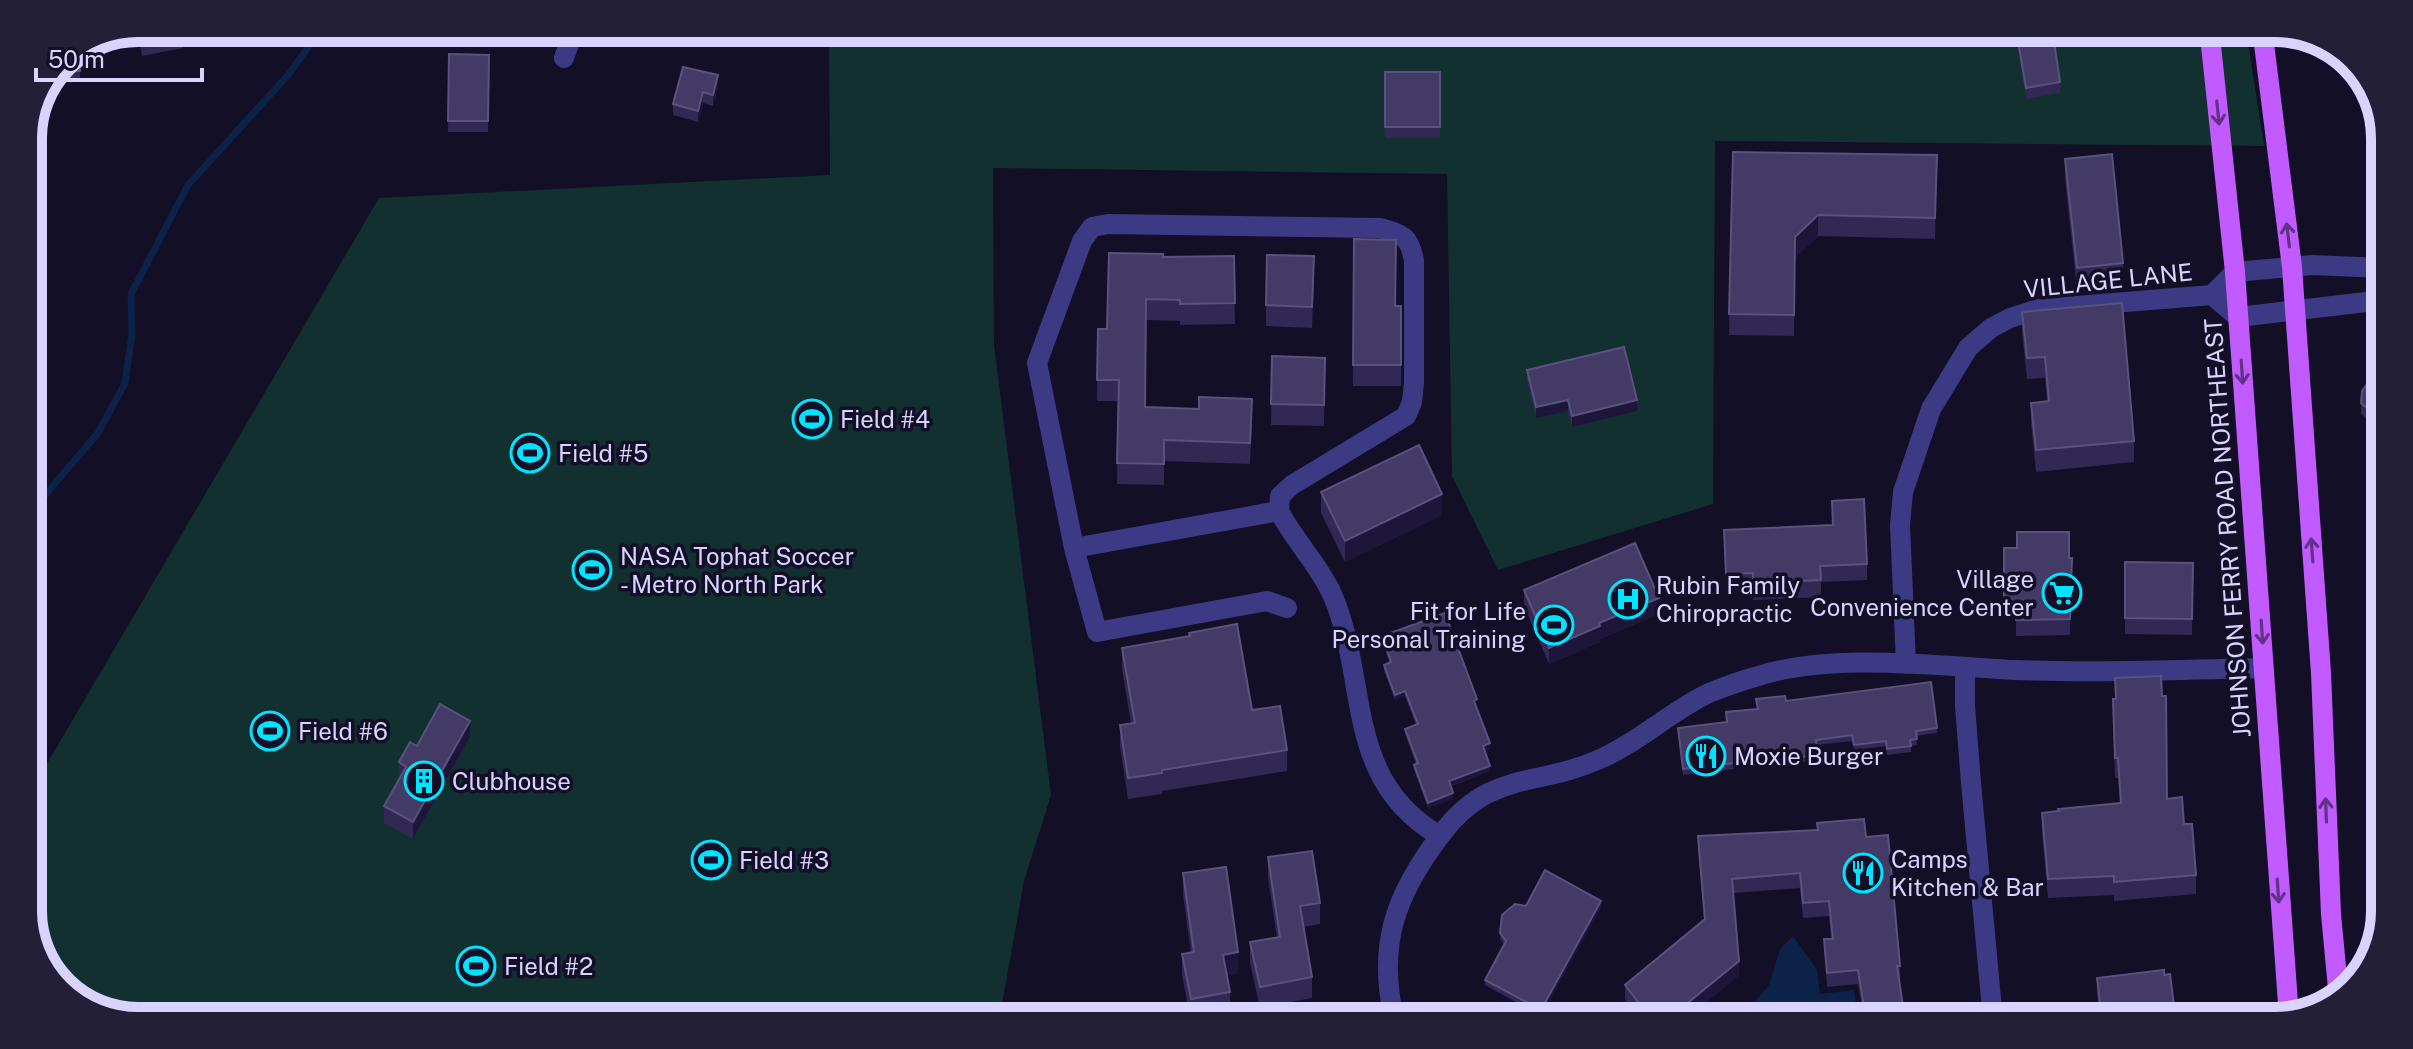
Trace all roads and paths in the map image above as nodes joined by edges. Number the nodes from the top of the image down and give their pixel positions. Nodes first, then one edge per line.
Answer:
1 (570, 42) edge
2 (2211, 42) edge
3 (2264, 42) edge
4 (564, 58) dead end
5 (2371, 266) edge
6 (2292, 267) junction
7 (2235, 272) junction
8 (2212, 295) junction
9 (2371, 302) edge
10 (2295, 311) junction
11 (2238, 317) junction
12 (1279, 511) junction
13 (1074, 548) junction
14 (1287, 608) dead end
15 (1906, 664) junction
16 (1965, 667) junction
17 (2264, 668) junction
18 (1440, 836) junction
19 (2338, 983) edge
20 (2288, 1006) edge
21 (1392, 1007) edge
22 (1991, 1007) edge

1 - 4 street
2 -> 7 main road, JOHNSON FERRY ROAD NORTHEAST
6 -> 3 main road
5 - 6 street
6 - 7 street
6 - 10 main road
7 - 8 street
7 - 11 main road, JOHNSON FERRY ROAD NORTHEAST
8 - 11 street
8 - 15 street, VILLAGE LANE
9 - 10 street
10 - 11 street
19 -> 10 main road
11 -> 17 main road, JOHNSON FERRY ROAD NORTHEAST
12 - 13 street
12 - 13 street
12 - 18 street
13 - 14 street
15 - 16 street
15 - 18 street
16 - 17 street
16 - 22 street
17 -> 20 main road, JOHNSON FERRY ROAD NORTHEAST
18 - 21 street

